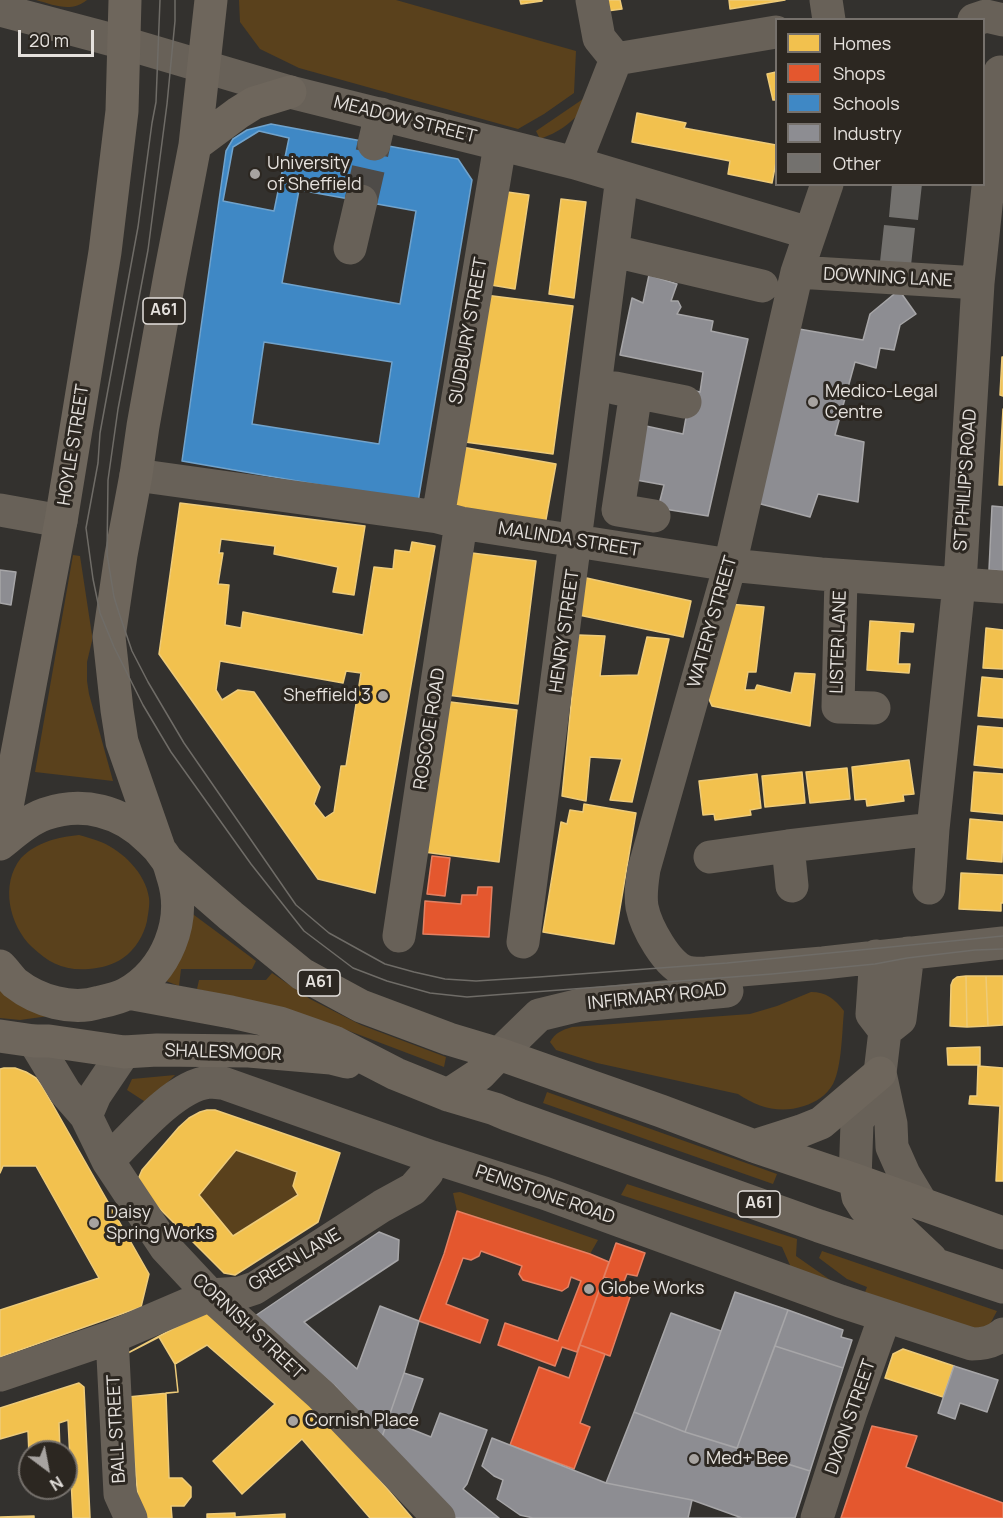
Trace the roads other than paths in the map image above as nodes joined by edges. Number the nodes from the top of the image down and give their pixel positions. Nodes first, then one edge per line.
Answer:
1 (125, 0) edge
2 (211, 0) edge
3 (592, 0) edge
4 (826, 0) edge
5 (0, 10) edge
6 (829, 18) edge
7 (980, 18) edge
8 (1003, 20) edge
9 (775, 32) edge
10 (124, 43) junction
11 (616, 60) junction
12 (204, 66) junction
13 (1000, 72) dead end
14 (290, 92) junction
15 (500, 145) junction
16 (195, 146) junction
17 (575, 163) junction
18 (622, 177) junction
19 (826, 186) edge
20 (361, 201) tunnel mouth
21 (809, 233) junction
22 (350, 248) dead end
23 (614, 250) junction
24 (797, 272) junction
25 (978, 283) junction
26 (762, 286) dead end
27 (596, 384) junction
28 (636, 392) junction
29 (685, 402) dead end
30 (136, 475) junction
31 (0, 510) edge
32 (654, 516) dead end
33 (450, 520) junction
34 (61, 521) junction
35 (576, 541) junction
36 (730, 565) junction
37 (841, 576) junction
38 (959, 584) junction
39 (1003, 587) edge
40 (874, 708) dead end
41 (933, 829) junction
42 (0, 844) edge
43 (788, 846) junction
44 (163, 855) junction
45 (710, 857) dead end
46 (792, 886) dead end
47 (929, 888) dead end
48 (399, 936) dead end
49 (523, 942) dead end
50 (1003, 943) edge
51 (908, 953) junction
52 (876, 956) junction
53 (0, 966) edge
54 (762, 967) junction
55 (125, 995) junction
56 (885, 1031) junction
57 (0, 1036) edge
58 (42, 1041) junction
59 (124, 1052) junction
60 (499, 1054) junction
61 (880, 1073) junction
62 (396, 1074) junction
63 (448, 1095) junction
64 (86, 1116) junction
65 (754, 1146) junction
66 (432, 1157) junction
67 (108, 1161) junction
68 (855, 1180) junction
69 (922, 1204) junction
70 (1003, 1233) edge
71 (939, 1266) junction
72 (1003, 1287) edge
73 (210, 1295) junction
74 (885, 1316) junction
75 (1003, 1334) edge
76 (112, 1337) junction
77 (0, 1375) edge
78 (131, 1518) edge
79 (439, 1518) edge
80 (817, 1518) edge

1 - 10 highway, A61
2 - 12 highway, A61
3 - 11 street
4 - 6 street
5 - 10 street, MEADOW STREET
7 - 8 street
9 - 11 street
10 - 12 street, MEADOW STREET
10 - 34 highway, HOYLE STREET / A61
11 - 17 street
12 - 14 street, MEADOW STREET
12 - 16 highway, A61
13 - 25 street, ST PHILIP'S ROAD
14 - 15 street, MEADOW STREET
14 - 16 highway
15 - 17 street, MEADOW STREET
15 - 33 street, SUDBURY STREET
16 - 30 highway, A61
17 - 18 street, MEADOW STREET
18 - 21 street, MEADOW STREET
18 - 23 street, HENRY STREET
19 - 21 street, WATERY STREET
20 - 22 street
21 - 24 street, WATERY STREET
23 - 26 street
23 - 27 street, HENRY STREET
24 - 25 street, DOWNING LANE
24 - 36 street, WATERY STREET
25 - 38 street, ST PHILIP'S ROAD
27 - 28 street
27 - 35 street, HENRY STREET
28 - 29 street
28 - 32 street
30 - 33 street, MALINDA STREET
30 - 44 highway, A61
31 - 34 street
33 - 35 street, MALINDA STREET
33 - 48 street, ROSCOE ROAD
34 - 42 highway, HOYLE STREET / A61
35 - 36 street, MALINDA STREET
35 - 49 street, HENRY STREET
36 - 37 street, MALINDA STREET
36 - 54 street, WATERY STREET
37 - 38 street, MALINDA STREET
37 - 40 street, LISTER LANE
38 - 39 street, MALINDA STREET
38 - 41 street, ST PHILIP'S ROAD
41 - 43 street
41 - 47 street, ST PHILIP'S ROAD
42 - 44 highway, A61
43 - 45 street
43 - 46 street
44 - 55 highway, A61
44 - 60 highway, A61
50 - 51 street
51 - 52 street
51 - 56 street
52 - 54 street
52 - 56 street
53 - 55 highway, A61
54 - 60 street, INFIRMARY ROAD
55 - 58 highway, A61
55 - 62 highway, A61
56 - 61 street
57 - 58 highway, SHALESMOOR
58 - 59 highway, SHALESMOOR
58 - 64 street, CORNISH STREET
59 - 62 highway, SHALESMOOR
59 - 64 street
60 - 63 highway
60 - 65 highway, A61
61 - 65 highway
61 - 68 street
61 - 69 street
62 - 63 highway, A61
63 - 71 highway, A61
64 - 67 street, CORNISH STREET
65 - 68 highway, A61
66 - 67 street, PENISTONE ROAD
66 - 73 street, GREEN LANE
66 - 74 street, PENISTONE ROAD
67 - 73 street, CORNISH STREET
68 - 69 highway, A61
68 - 71 highway
69 - 70 highway, A61
71 - 72 highway, A61
73 - 76 street, GREEN LANE
73 - 79 street, CORNISH STREET
74 - 75 street, PENISTONE ROAD
74 - 80 street, DIXON STREET
76 - 77 street, GREEN LANE
76 - 78 street, BALL STREET

